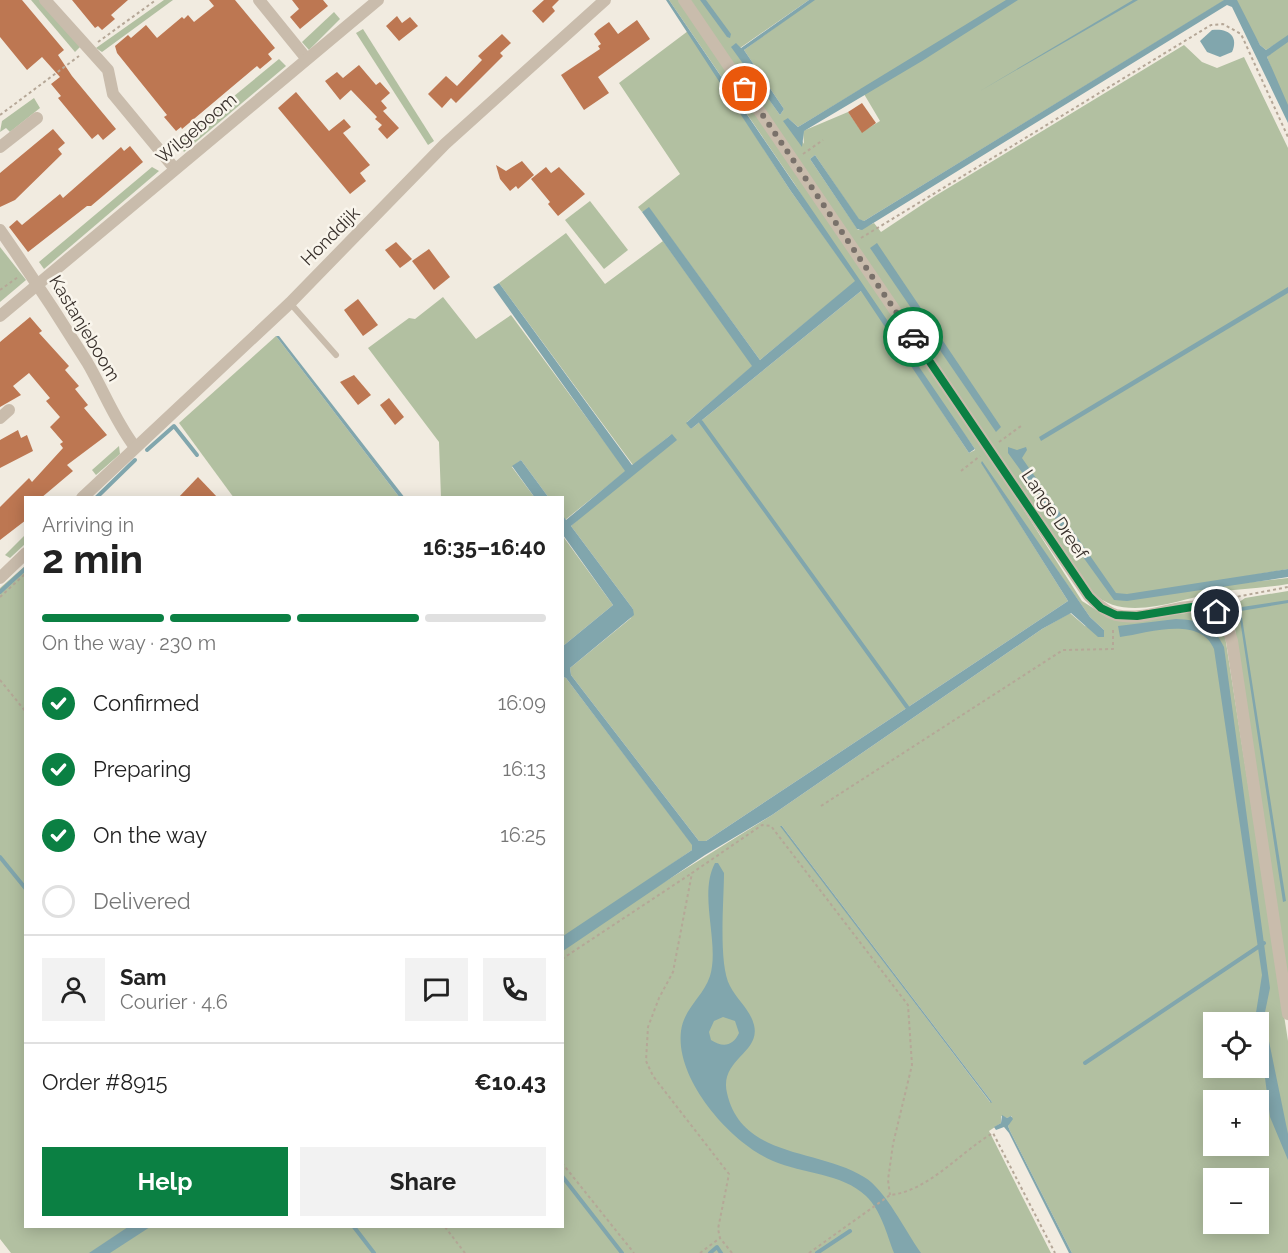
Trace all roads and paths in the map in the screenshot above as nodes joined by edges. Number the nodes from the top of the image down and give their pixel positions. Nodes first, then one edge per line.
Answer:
1 (45, 0) edge
2 (156, 0) edge
3 (259, 0) edge
4 (378, 0) edge
5 (605, 0) edge
6 (684, 0) edge
7 (90, 48) junction
8 (306, 58) junction
9 (0, 115) edge
10 (37, 118) dead end
11 (1288, 137) edge
12 (823, 140) dead end
13 (0, 147) edge
14 (794, 160) junction
15 (175, 169) junction
16 (0, 230) edge
17 (851, 245) junction
18 (28, 270) junction
19 (37, 283) junction
20 (0, 290) edge
21 (290, 303) junction
22 (0, 316) edge
23 (336, 355) dead end
24 (135, 447) junction
25 (84, 496) edge
26 (24, 555) edge
27 (24, 575) edge
28 (0, 578) edge
29 (1288, 587) edge
30 (0, 597) edge
31 (1218, 600) dead end
32 (1112, 613) junction
33 (0, 680) edge
34 (24, 710) edge
35 (821, 806) dead end
36 (692, 873) junction
37 (564, 958) edge
38 (1288, 1014) edge
39 (564, 1166) edge
40 (890, 1195) junction
41 (446, 1228) edge
42 (720, 1238) junction
43 (465, 1253) edge
44 (634, 1253) edge
45 (700, 1253) edge
46 (732, 1253) edge
47 (809, 1253) edge
48 (1055, 1253) edge

1 - 7 street
2 - 7 path
3 - 8 street
4 - 8 street, Wilgeboom
5 - 21 street, Honddijk
6 - 14 street, Lange Dreef
7 - 9 path
7 - 15 street
8 - 15 street, Wilgeboom
10 - 13 street
11 - 17 path
12 - 14 path
14 - 17 street, Lange Dreef
15 - 19 street, Wilgeboom
16 - 18 street, Kastanjeboom
17 - 32 street, Lange Dreef
18 - 19 street, Kastanjeboom
18 - 20 path
19 - 22 street, Wilgeboom
19 - 24 street, Kastanjeboom
21 - 23 lane
21 - 24 street, Honddijk
24 - 25 street, Honddijk
26 - 28 street
27 - 30 path
29 - 31 path
32 - 35 path
32 - 38 street
33 - 34 path
36 - 37 path
36 - 40 path
36 - 42 path
39 - 44 path
40 - 47 path
40 - 48 path
41 - 43 path
42 - 45 path
42 - 46 path

